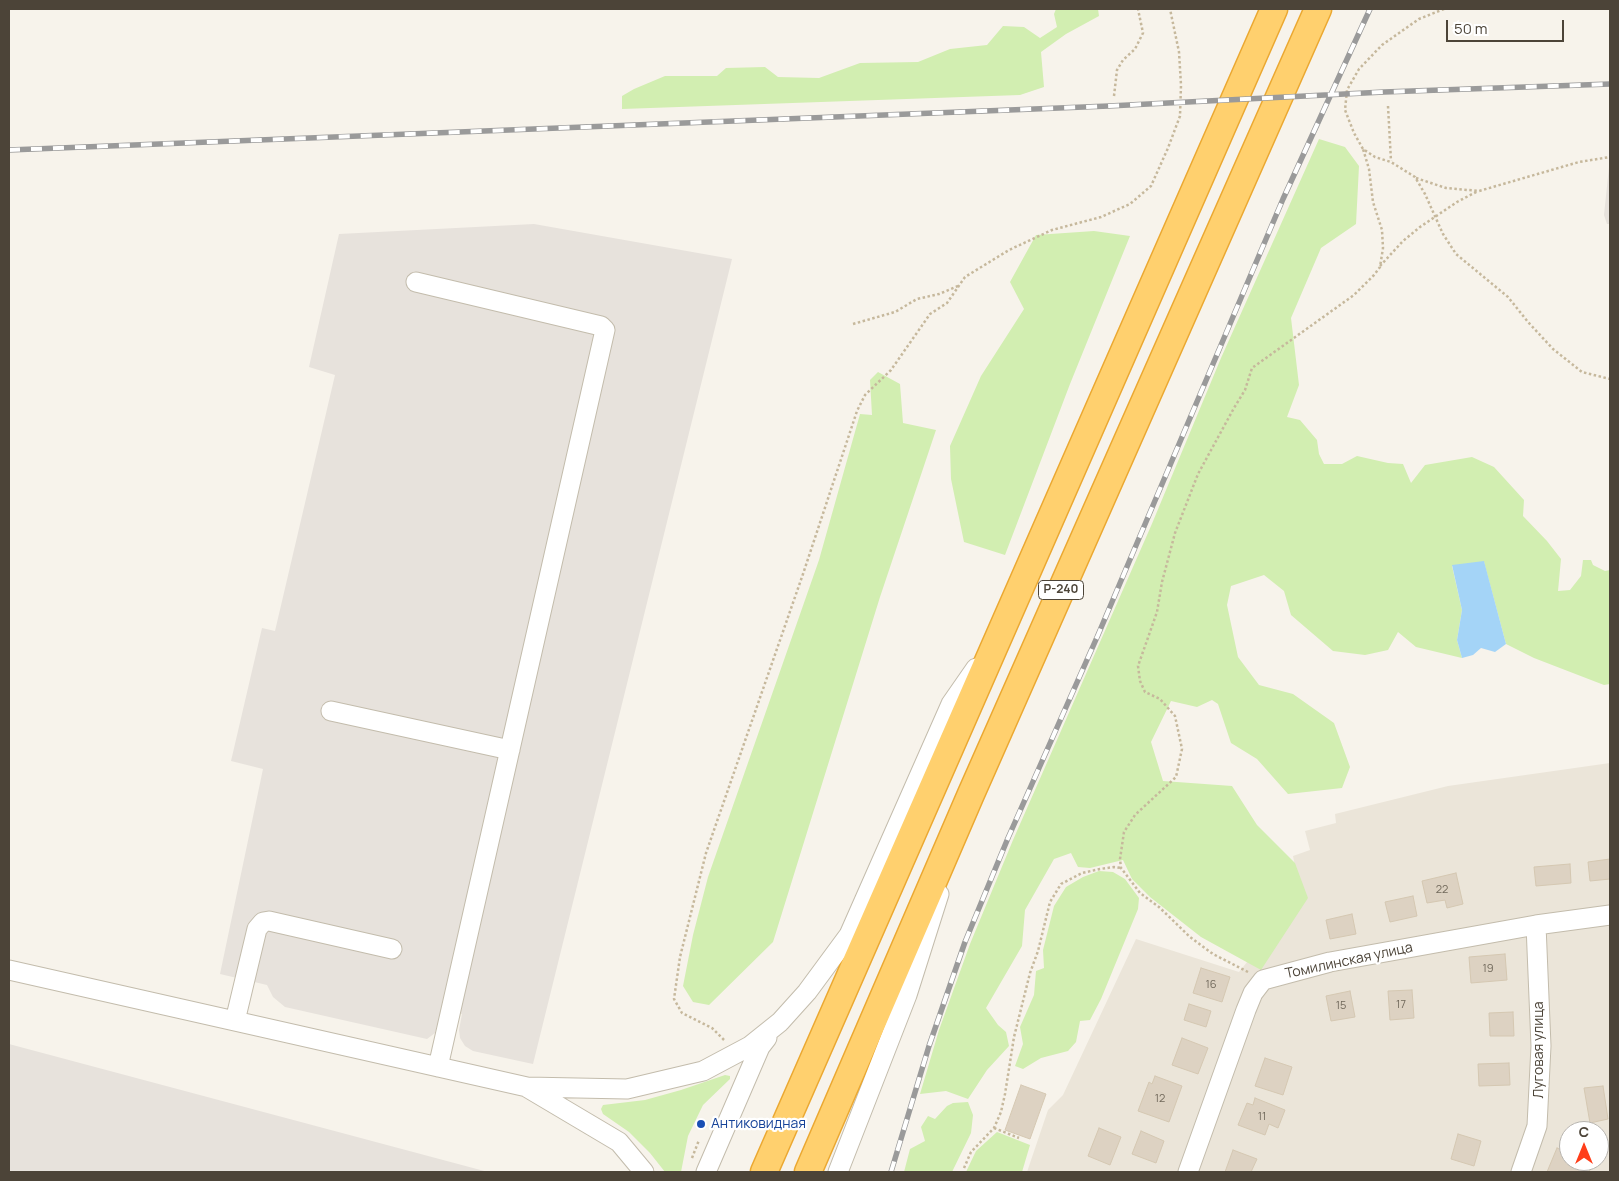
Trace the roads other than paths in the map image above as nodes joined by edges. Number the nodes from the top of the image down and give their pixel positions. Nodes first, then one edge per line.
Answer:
1 (1274, 9) edge
2 (1318, 9) edge
3 (416, 282) dead end
4 (994, 644) junction
5 (331, 711) dead end
6 (510, 750) junction
7 (971, 794) junction
8 (1610, 915) edge
9 (1536, 924) junction
10 (392, 949) dead end
11 (9, 970) edge
12 (236, 1022) junction
13 (780, 1022) junction
14 (438, 1067) junction
15 (527, 1088) junction
16 (644, 1172) edge
17 (706, 1172) edge
18 (764, 1172) edge
19 (808, 1172) edge
20 (838, 1172) edge
21 (1188, 1172) edge
22 (1521, 1172) edge

1 - 4 highway, Р-240
2 - 7 highway, Р-240
3 - 6 street
4 - 13 street
4 - 18 highway, Р-240
5 - 6 street
6 - 14 street
7 - 19 highway, Р-240
7 - 20 street
8 - 9 street, Томилинская улица
9 - 21 street, Томилинская улица
9 - 22 street, Луговая улица
10 - 12 street
11 - 12 street
12 - 14 street
13 - 15 street
13 - 17 street
14 - 15 street
15 - 16 street

